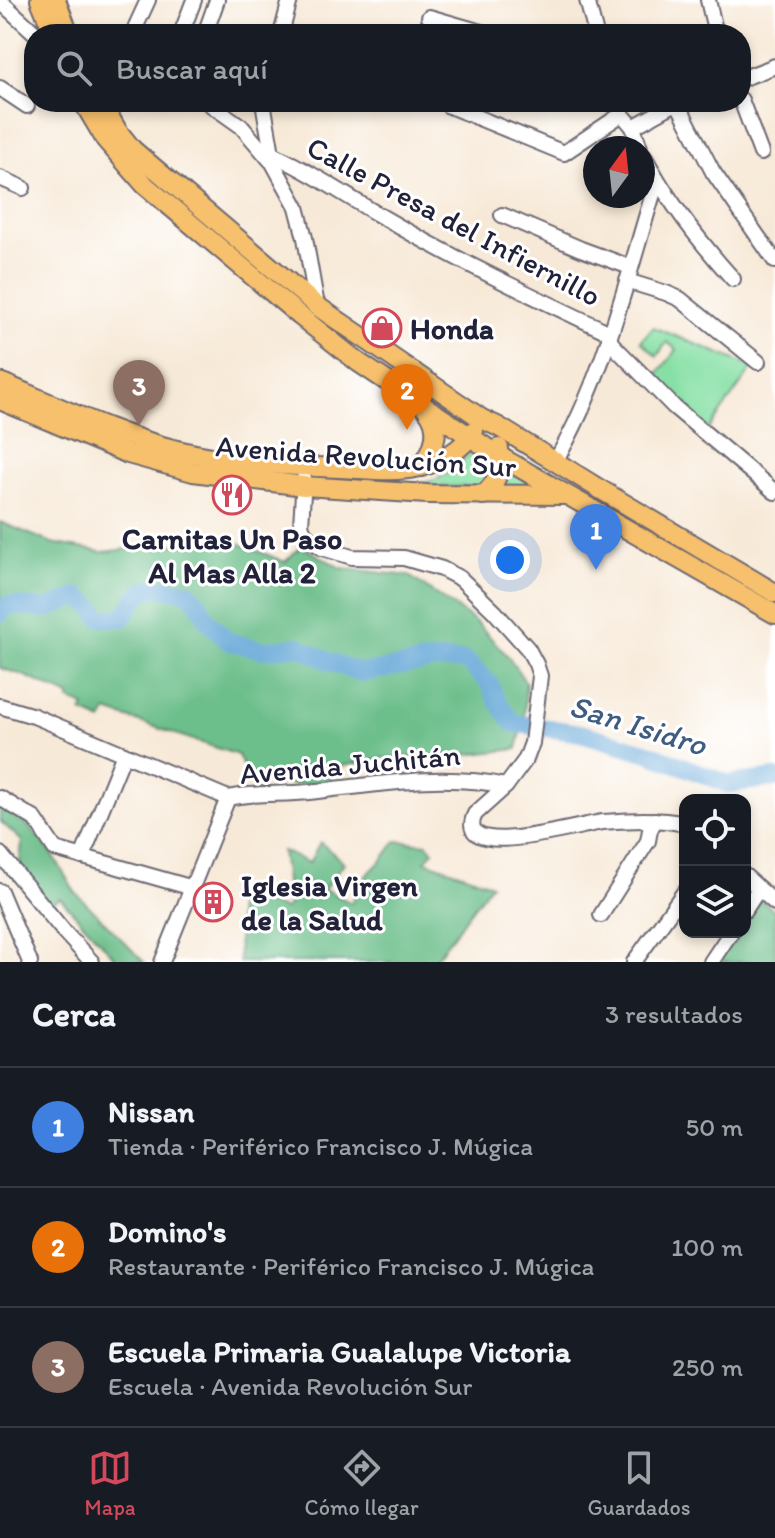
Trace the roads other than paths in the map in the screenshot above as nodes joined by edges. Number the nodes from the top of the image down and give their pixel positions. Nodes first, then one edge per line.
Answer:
1 (40, 0) edge
2 (56, 0) edge
3 (148, 0) edge
4 (194, 0) edge
5 (217, 0) edge
6 (290, 0) edge
7 (587, 0) edge
8 (708, 0) edge
9 (0, 1) edge
10 (429, 17) dead end
11 (25, 24) edge
12 (50, 24) edge
13 (65, 24) edge
14 (137, 24) edge
15 (185, 24) edge
16 (209, 24) edge
17 (284, 24) edge
18 (453, 24) edge
19 (593, 24) edge
20 (714, 24) edge
21 (775, 66) edge
22 (751, 75) edge
23 (0, 88) edge
24 (24, 104) edge
25 (89, 112) edge
26 (107, 112) edge
27 (221, 112) edge
28 (265, 112) edge
29 (464, 112) edge
30 (615, 112) edge
31 (623, 112) edge
32 (659, 112) edge
33 (682, 112) edge
34 (746, 112) edge
35 (633, 127) junction
36 (636, 136) edge
37 (761, 153) dead end
38 (273, 159) junction
39 (655, 177) edge
40 (0, 178) edge
41 (657, 181) junction
42 (23, 188) dead end
43 (502, 215) dead end
44 (775, 261) edge
45 (628, 274) junction
46 (733, 279) dead end
47 (317, 306) junction
48 (300, 316) junction
49 (610, 336) junction
50 (758, 362) dead end
51 (0, 382) edge
52 (0, 400) edge
53 (419, 403) junction
54 (490, 423) junction
55 (470, 438) junction
56 (499, 456) junction
57 (555, 462) junction
58 (305, 467) junction
59 (421, 467) junction
60 (304, 486) junction
61 (598, 488) junction
62 (775, 492) edge
63 (483, 495) junction
64 (566, 495) junction
65 (775, 593) edge
66 (775, 614) edge
67 (0, 706) edge
68 (124, 754) junction
69 (506, 786) junction
70 (0, 798) edge
71 (228, 798) junction
72 (655, 820) junction
73 (679, 823) edge
74 (0, 854) edge
75 (82, 857) junction
76 (751, 882) edge
77 (193, 888) junction
78 (758, 890) junction
79 (0, 891) edge
80 (679, 899) edge
81 (751, 901) edge
82 (775, 903) edge
83 (601, 915) dead end
84 (727, 938) edge
85 (30, 962) edge
86 (92, 962) edge
87 (162, 962) edge
88 (634, 962) edge
89 (711, 962) edge

1 - 12 main road
2 - 13 main road
3 - 14 street
4 - 15 street
5 - 16 street
6 - 17 street
7 - 19 street
8 - 20 street
9 - 11 street
10 - 18 street
21 - 22 street
23 - 24 street
25 - 48 main road
26 - 47 main road
27 - 38 street, Calle Presa del Infiernillo
28 - 38 street
29 - 30 street
31 - 35 street
32 - 35 street
33 - 44 street
34 - 37 street
35 - 36 street
38 - 47 street
38 - 49 street, Calle Presa del Infiernillo
39 - 41 street
40 - 42 street
41 - 45 street
41 - 46 street
43 - 45 street
45 - 49 street
45 - 50 street
47 - 48 street
47 - 54 main road
48 - 53 main road
49 - 57 street
49 - 62 street, Calle Presa del Infiernillo
51 - 58 main road, Avenida Revolución Sur
52 - 60 main road, Avenida Revolución Sur
53 - 55 main road
53 - 59 main road
54 - 55 main road, Avenida Revolución Sur
54 - 56 main road
54 - 57 main road
55 - 56 main road
55 - 59 main road, Avenida Revolución Sur
56 - 63 main road
56 - 64 main road
57 - 61 main road
58 - 59 main road, Avenida Revolución Sur
58 - 60 street
60 - 63 main road, Avenida Revolución Sur
60 - 69 street
61 - 64 main road, Avenida Revolución Sur
61 - 65 main road
63 - 64 main road, Avenida Revolución Sur
64 - 66 main road
67 - 68 street
68 - 71 street
68 - 75 street
69 - 71 street, Avenida Juchitán
69 - 72 street
70 - 75 street
71 - 77 street, Avenida Juchitán
72 - 73 street
72 - 83 street
74 - 86 street
75 - 77 street
76 - 78 street
77 - 87 street, Avenida Juchitán
78 - 81 street
78 - 82 street
79 - 85 street
80 - 88 street
84 - 89 street

